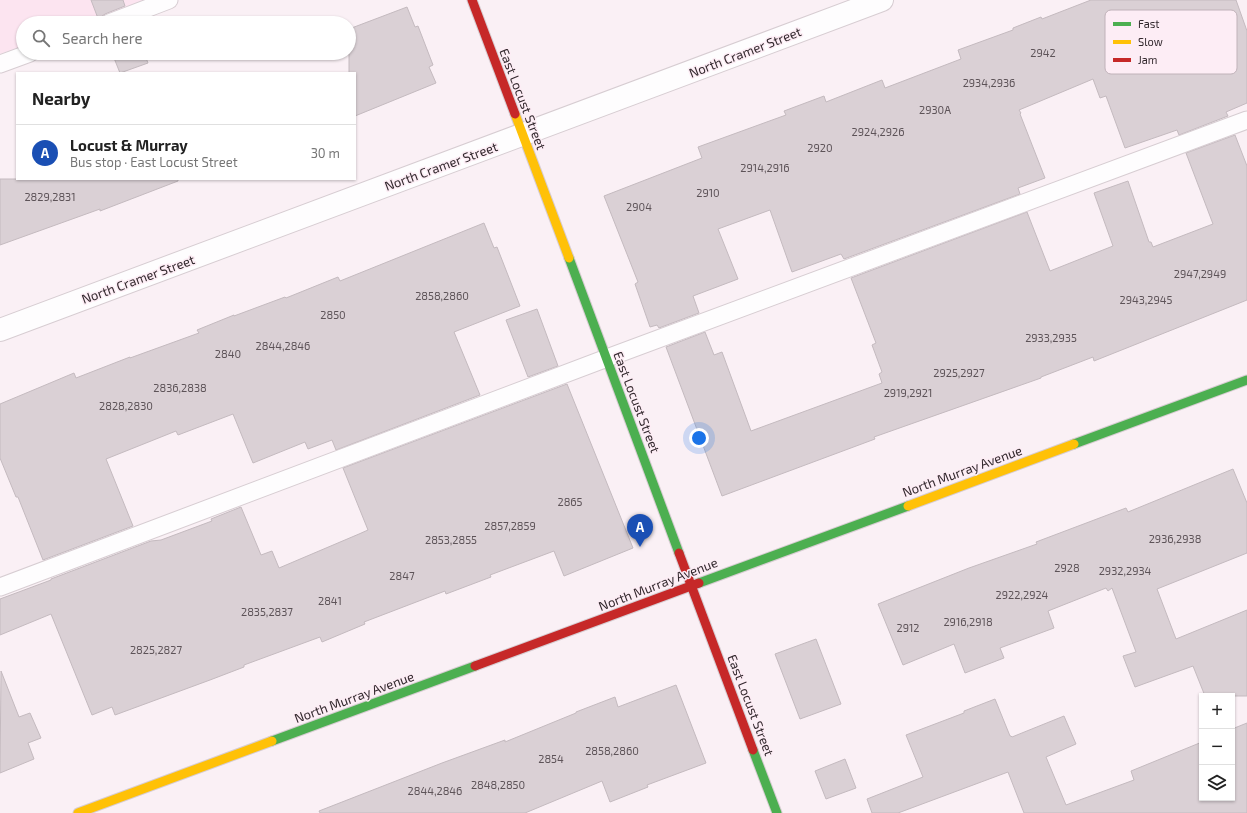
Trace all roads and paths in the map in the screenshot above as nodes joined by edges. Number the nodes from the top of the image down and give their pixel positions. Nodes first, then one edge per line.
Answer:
1 (170, 0) edge
2 (472, 0) edge
3 (882, 0) edge
4 (128, 16) edge
5 (16, 58) edge
6 (0, 64) edge
7 (1247, 120) edge
8 (523, 135) junction
9 (0, 330) edge
10 (607, 358) junction
11 (1247, 380) edge
12 (692, 585) junction
13 (0, 587) edge
14 (78, 813) edge
15 (777, 813) edge

1 - 4 lane
2 - 8 street, East Locust Street
3 - 8 street, North Cramer Street
5 - 6 lane
7 - 10 lane
8 - 9 street, North Cramer Street
8 - 10 street, East Locust Street
10 - 12 street, East Locust Street
10 - 13 lane
11 - 12 street, North Murray Avenue
12 - 14 street, North Murray Avenue
12 - 15 street, East Locust Street

